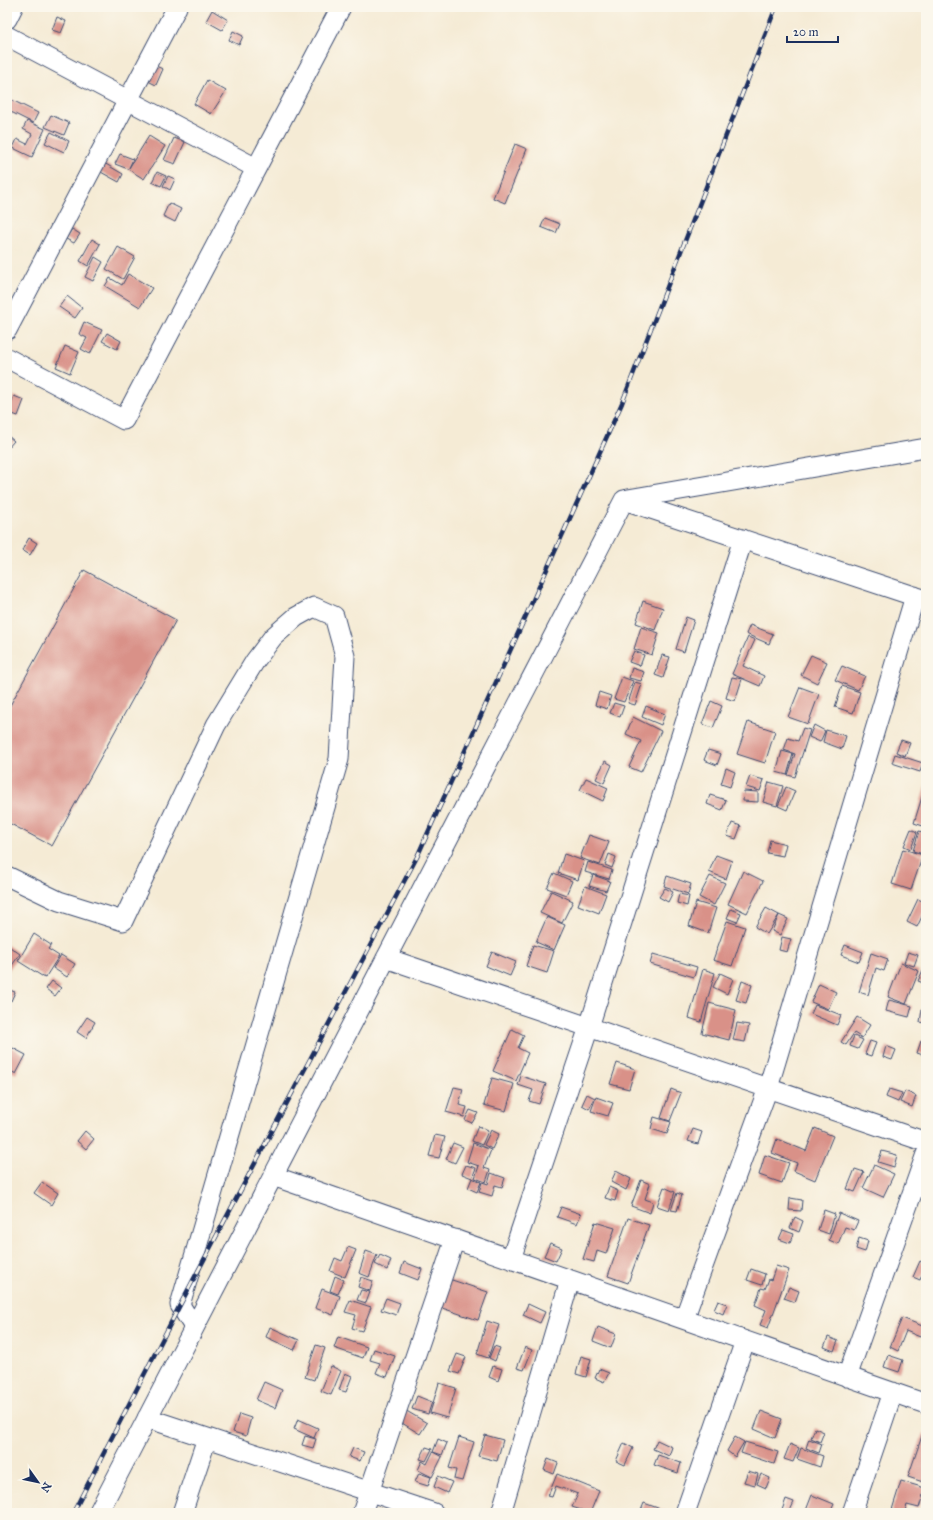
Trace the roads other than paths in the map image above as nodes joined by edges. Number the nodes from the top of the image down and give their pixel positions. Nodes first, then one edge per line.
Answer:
1 (13, 7) edge
2 (177, 7) edge
3 (341, 7) edge
4 (7, 19) edge
5 (7, 36) edge
6 (128, 100) junction
7 (256, 168) junction
8 (7, 330) edge
9 (7, 358) edge
10 (926, 448) edge
11 (624, 500) junction
12 (743, 539) junction
13 (921, 598) edge
14 (7, 876) edge
15 (386, 958) junction
16 (589, 1027) junction
17 (768, 1088) junction
18 (926, 1142) edge
19 (926, 1154) edge
20 (273, 1176) junction
21 (455, 1239) junction
22 (510, 1259) junction
23 (570, 1280) junction
24 (684, 1320) junction
25 (194, 1327) junction
26 (745, 1341) junction
27 (847, 1376) junction
28 (893, 1392) junction
29 (926, 1404) edge
30 (147, 1418) junction
31 (207, 1438) junction
32 (369, 1492) junction
33 (98, 1513) edge
34 (182, 1513) edge
35 (362, 1513) edge
36 (434, 1513) edge
37 (501, 1513) edge
38 (685, 1513) edge
39 (852, 1513) edge

1 - 4 street
2 - 6 street
3 - 7 street
5 - 6 street
6 - 7 street
6 - 8 street
7 - 9 street
10 - 11 street
11 - 12 street
11 - 15 street
12 - 13 street
12 - 16 street
13 - 17 street
14 - 25 street
15 - 16 street
15 - 20 street
16 - 17 street
16 - 22 street
17 - 18 street
17 - 24 street
19 - 27 street
20 - 21 street
20 - 25 street
21 - 22 street
21 - 32 street
22 - 23 street
23 - 24 street
23 - 37 street
24 - 26 street
25 - 30 street
26 - 27 street
26 - 38 street
27 - 28 street
28 - 29 street
28 - 39 street
30 - 31 street
30 - 33 street
31 - 32 street
31 - 34 street
32 - 35 street
32 - 36 street

